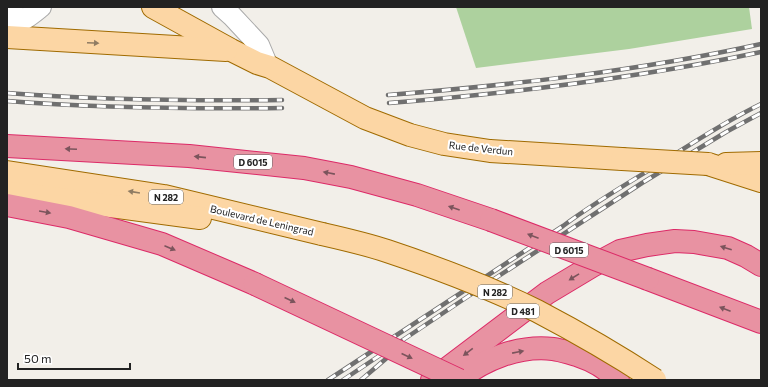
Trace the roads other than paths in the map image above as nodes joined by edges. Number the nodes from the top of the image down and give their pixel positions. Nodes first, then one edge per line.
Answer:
1 (13, 7) edge
2 (41, 7) edge
3 (153, 7) edge
4 (182, 7) edge
5 (222, 7) edge
6 (7, 10) edge
7 (7, 25) edge
8 (7, 37) edge
9 (231, 50) junction
10 (268, 65) junction
11 (7, 146) edge
12 (761, 163) edge
13 (708, 164) junction
14 (7, 172) edge
15 (761, 181) edge
16 (7, 193) edge
17 (7, 205) edge
18 (322, 234) junction
19 (761, 265) edge
20 (761, 322) edge
21 (432, 380) edge
22 (459, 380) edge
23 (618, 380) edge
24 (655, 380) edge

1 - 6 street
2 - 7 street
3 - 9 main road, Rue de Verdun
4 - 10 main road, Rue de Verdun
5 - 10 street
8 -> 9 main road
9 - 10 main road, Rue de Verdun
10 - 13 main road, Rue de Verdun, bridge
20 -> 11 highway, D 6015, bridge
12 - 13 main road, Rue de Verdun
13 - 15 main road, Rue de Verdun
18 -> 14 main road, Boulevard de Leningrad / N 282
16 - 18 main road, Boulevard de Leningrad / N 282
17 -> 22 highway, bridge
18 - 24 main road, N 282, bridge
19 -> 21 highway, D 481
22 -> 23 highway

